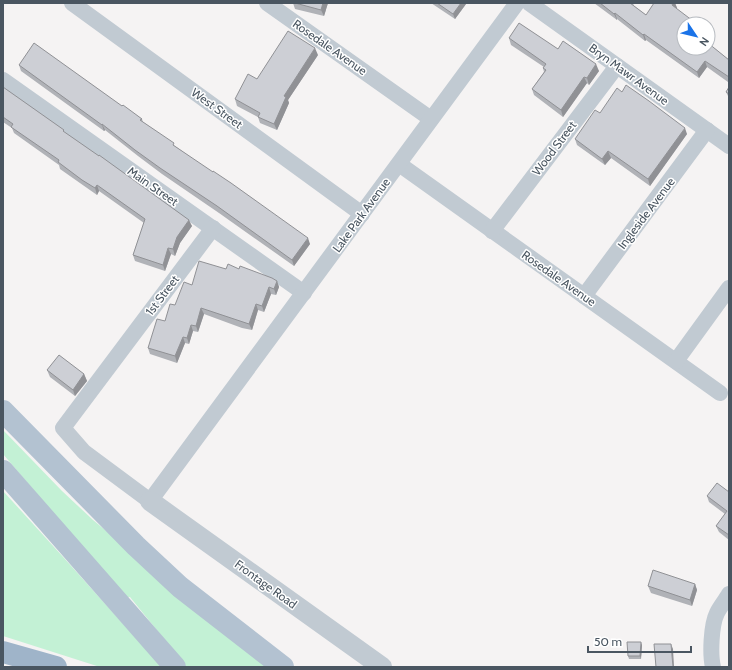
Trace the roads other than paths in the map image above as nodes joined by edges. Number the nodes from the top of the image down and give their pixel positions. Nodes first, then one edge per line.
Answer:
1 (72, 3) edge
2 (268, 3) edge
3 (517, 3) edge
4 (529, 3) edge
5 (617, 66) junction
6 (3, 80) edge
7 (431, 119) junction
8 (707, 130) junction
9 (729, 146) edge
10 (398, 164) junction
11 (362, 214) junction
12 (213, 228) junction
13 (492, 231) junction
14 (729, 288) edge
15 (304, 293) junction
16 (584, 296) junction
17 (676, 361) junction
18 (720, 393) dead end
19 (3, 404) edge
20 (9, 417) edge
21 (3, 471) edge
22 (150, 501) junction
23 (729, 594) edge
24 (3, 652) edge
25 (56, 667) edge
26 (175, 667) edge
27 (283, 667) edge
28 (382, 667) edge
29 (713, 667) edge

1 - 11 street, West Street
2 - 7 street, Rosedale Avenue
3 - 7 street, Lake Park Avenue
4 - 5 street, Bryn Mawr Avenue
5 - 8 street, Bryn Mawr Avenue
5 - 13 street, Wood Street
6 - 12 street, Main Street
7 - 10 street, Lake Park Avenue
8 - 9 street, Bryn Mawr Avenue
8 - 16 street, Ingleside Avenue
10 - 11 street, Lake Park Avenue
10 - 13 street, Rosedale Avenue
11 - 15 street, Lake Park Avenue
12 - 15 street, Main Street
12 - 22 street, 1st Street
13 - 16 street, Rosedale Avenue
14 - 17 street
15 - 22 street, Lake Park Avenue
16 - 17 street, Rosedale Avenue
17 - 18 street, Rosedale Avenue
19 - 20 main road
20 - 27 main road
21 - 26 main road
22 - 28 street, Frontage Road
23 - 29 street
24 - 25 highway

